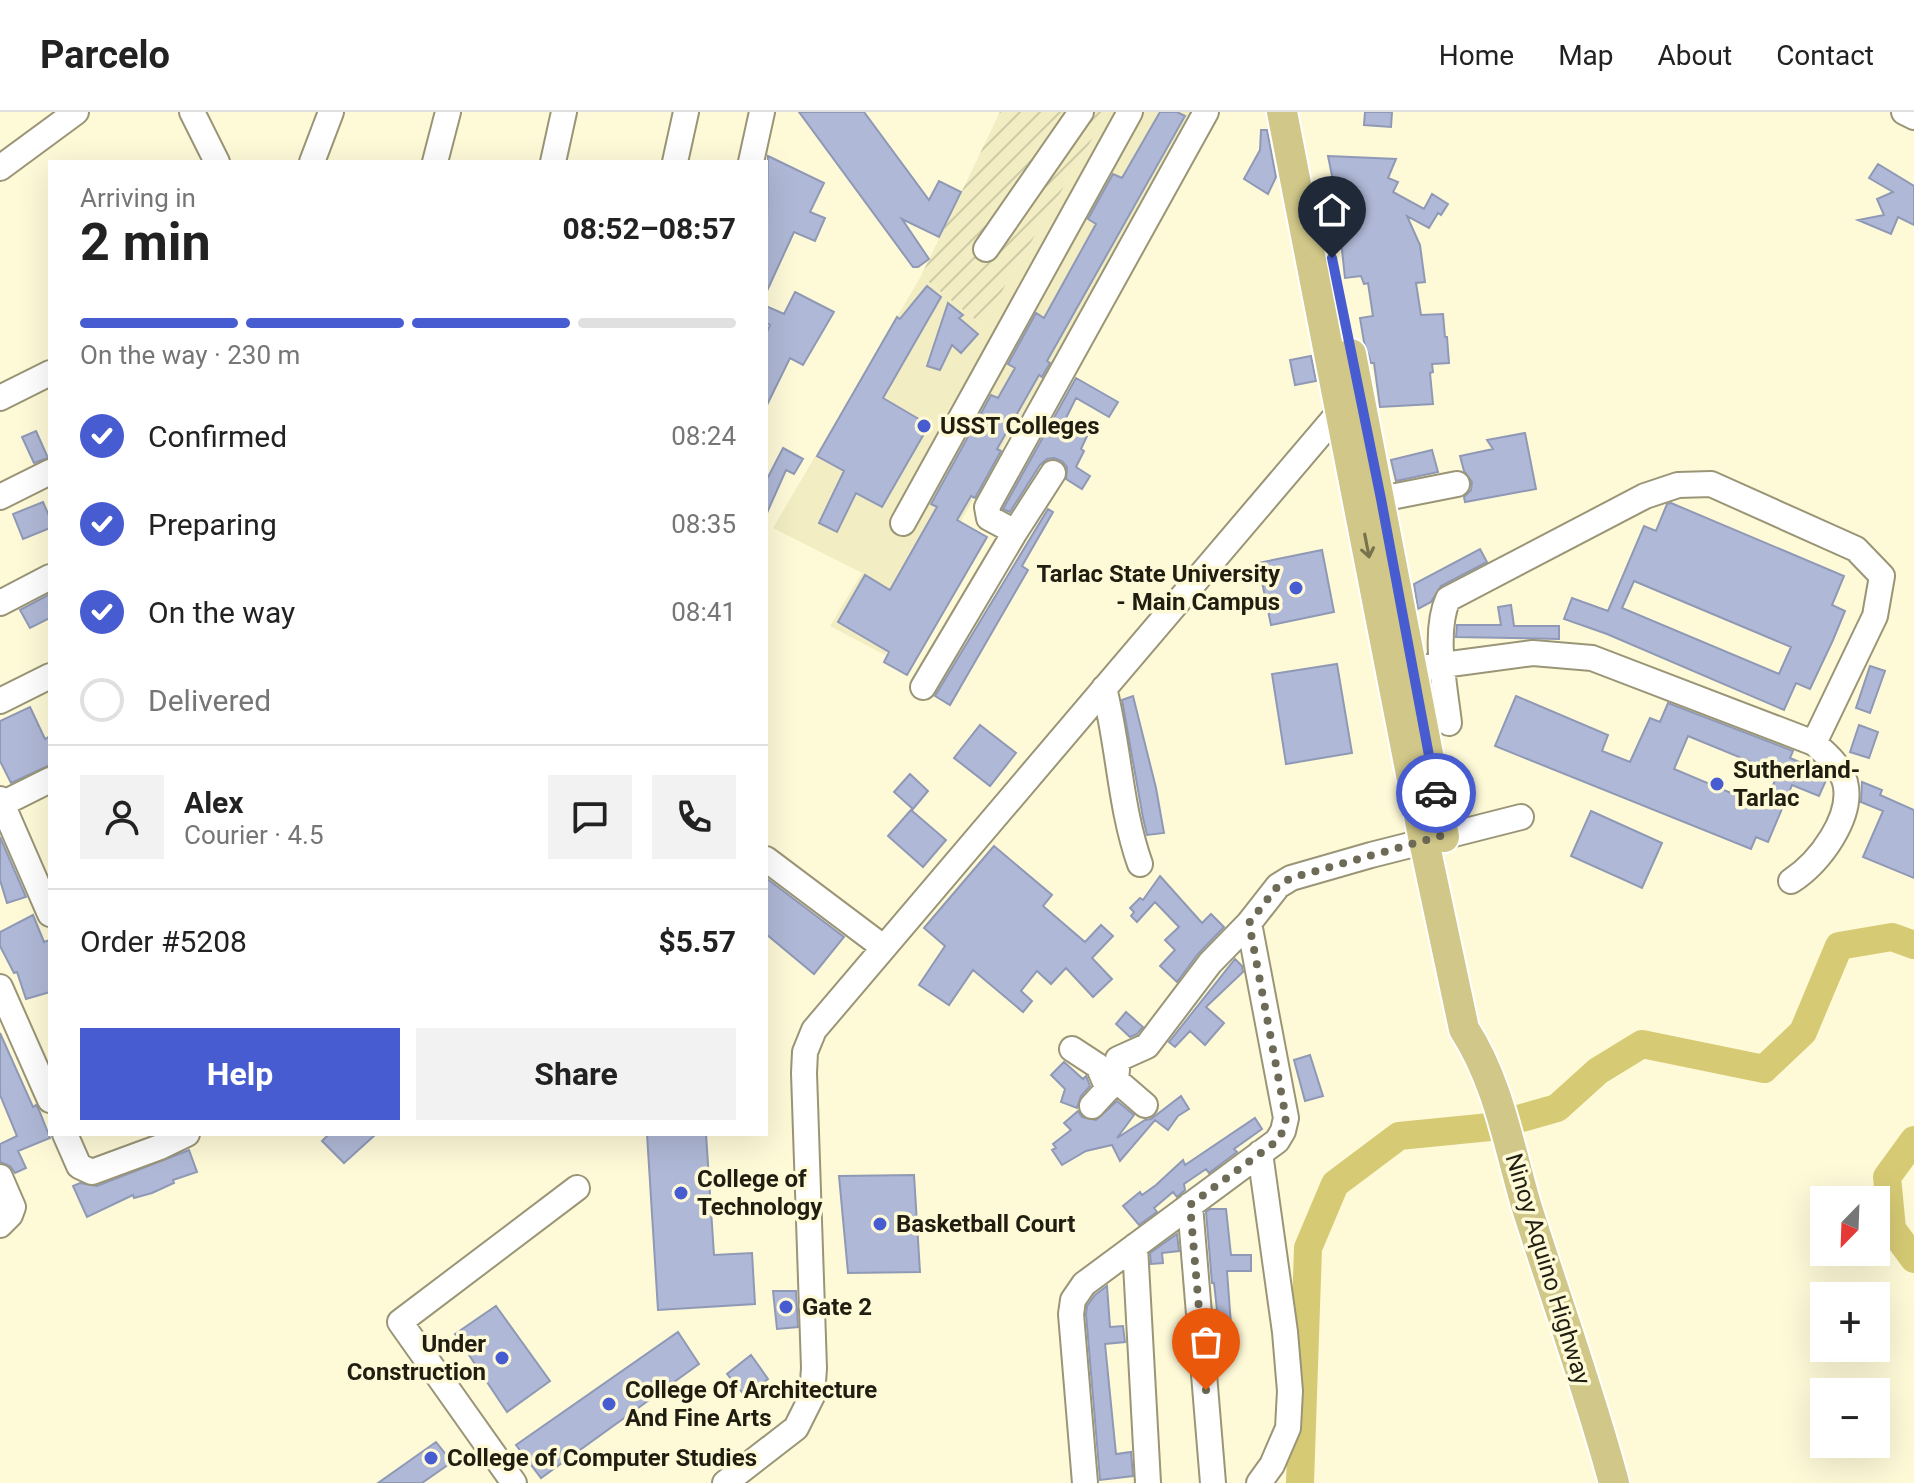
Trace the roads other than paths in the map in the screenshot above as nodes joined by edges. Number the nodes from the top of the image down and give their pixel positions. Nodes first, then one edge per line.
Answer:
1 (76, 112) edge
2 (192, 112) edge
3 (331, 112) edge
4 (448, 112) edge
5 (564, 112) edge
6 (686, 112) edge
7 (762, 112) edge
8 (1081, 112) edge
9 (1130, 112) edge
10 (1206, 112) edge
11 (1282, 112) edge
12 (1303, 112) edge
13 (1904, 112) edge
14 (1914, 117) edge
15 (216, 160) edge
16 (313, 160) edge
17 (436, 160) edge
18 (553, 160) edge
19 (675, 160) edge
20 (751, 160) edge
21 (0, 168) edge
22 (986, 249) dead end
23 (48, 374) edge
24 (1345, 376) junction
25 (0, 398) edge
26 (1341, 410) junction
27 (48, 473) edge
28 (1053, 473) dead end
29 (1457, 484) dead end
30 (1371, 489) junction
31 (0, 497) edge
32 (903, 523) dead end
33 (1015, 532) junction
34 (48, 578) edge
35 (0, 603) edge
36 (1428, 667) junction
37 (48, 677) edge
38 (923, 687) dead end
39 (1104, 688) junction
40 (0, 701) edge
41 (1449, 723) dead end
42 (1814, 743) junction
43 (48, 781) edge
44 (1, 801) edge
45 (1521, 817) dead end
46 (1434, 838) junction
47 (768, 861) edge
48 (1140, 864) dead end
49 (1791, 881) dead end
50 (44, 883) edge
51 (48, 904) edge
52 (1249, 923) junction
53 (883, 947) junction
54 (0, 987) edge
55 (1072, 1049) dead end
56 (1105, 1092) junction
57 (48, 1095) edge
58 (1145, 1105) dead end
59 (66, 1136) edge
60 (178, 1136) edge
61 (157, 1141) edge
62 (1260, 1153) junction
63 (0, 1177) edge
64 (577, 1188) dead end
65 (1190, 1205) junction
66 (0, 1225) edge
67 (1135, 1246) junction
68 (514, 1483) edge
69 (725, 1483) edge
70 (1085, 1483) edge
71 (1148, 1483) edge
72 (1213, 1483) edge
73 (1259, 1483) edge
74 (1614, 1483) edge

1 - 21 street
2 - 15 street
3 - 16 street
4 - 17 street
5 - 18 street
6 - 19 street
7 - 20 street
8 - 22 street
9 - 32 street
10 - 33 street
11 - 24 main road, Ninoy Aquino Highway
12 - 24 main road, Ninoy Aquino Highway
13 - 14 street
23 - 25 street
24 - 26 main road, Ninoy Aquino Highway
24 - 30 main road, Ninoy Aquino Highway
26 - 30 main road, Ninoy Aquino Highway
26 - 39 street
27 - 31 street
28 - 33 street
29 - 30 street
30 - 36 main road, Ninoy Aquino Highway
30 -> 46 main road, Ninoy Aquino Highway
33 - 38 street
34 - 35 street
36 - 41 street
36 - 42 street
36 - 42 street
36 - 46 main road, Ninoy Aquino Highway
37 - 40 street
39 - 48 street
39 - 53 street
42 - 49 street
43 - 44 street
44 - 50 street
45 - 46 street
46 - 52 street
46 - 74 main road, Ninoy Aquino Highway
47 - 53 street
50 - 51 street
52 - 56 street
52 - 62 street
53 - 69 street
54 - 57 street
55 - 56 street
56 - 58 street
59 - 61 street
60 - 61 street
62 - 65 street
62 - 73 street
63 - 66 street
64 - 68 street
65 - 67 street
65 - 72 street
67 - 70 street
67 - 71 street

